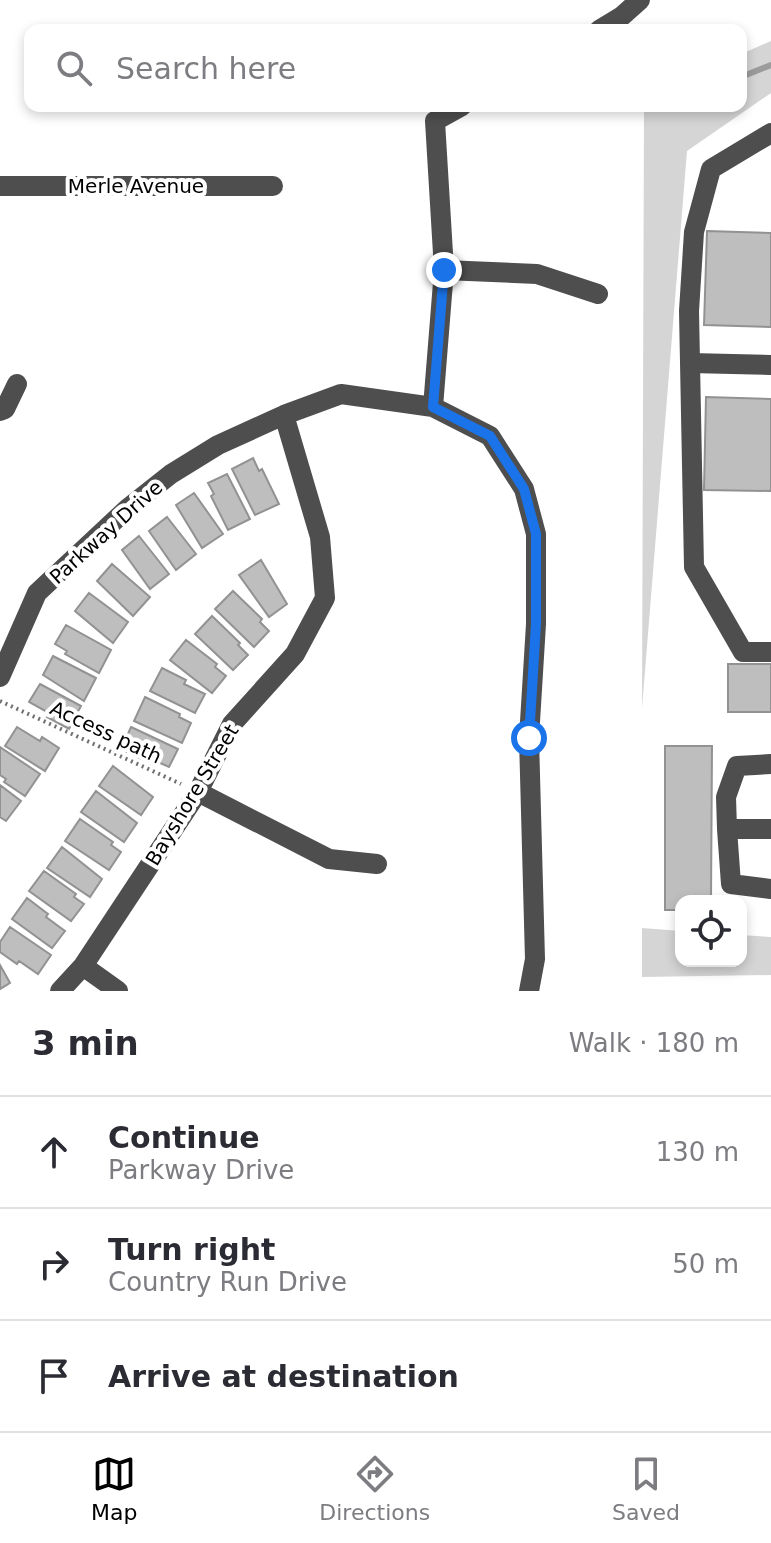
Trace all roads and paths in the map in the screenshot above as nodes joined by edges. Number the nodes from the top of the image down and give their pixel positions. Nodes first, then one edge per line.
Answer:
1 (635, 2) edge
2 (607, 24) edge
3 (451, 112) edge
4 (771, 133) edge
5 (0, 186) edge
6 (273, 186) dead end
7 (444, 270) junction
8 (598, 294) dead end
9 (690, 363) junction
10 (771, 365) edge
11 (17, 384) dead end
12 (433, 407) junction
13 (0, 411) edge
14 (284, 415) junction
15 (771, 652) edge
16 (0, 677) edge
17 (0, 701) edge
18 (771, 764) edge
19 (198, 792) junction
20 (727, 829) junction
21 (771, 829) edge
22 (377, 864) dead end
23 (771, 889) edge
24 (83, 966) junction
25 (60, 991) edge
26 (118, 991) edge
27 (529, 991) edge

1 - 2 street
3 - 7 street
4 - 9 street
5 - 6 street, Merle Avenue
7 - 8 street
7 - 12 street
9 - 10 street
9 - 15 street
11 - 13 street
12 - 14 street, Parkway Drive
12 - 27 street, Parkway Drive
14 - 16 street, Parkway Drive
14 - 19 street, Bayshore Street
17 - 19 path, Access path
18 - 20 street
19 - 22 street
19 - 24 street, Bayshore Street
20 - 21 street
20 - 23 street
24 - 25 street, Bayshore Street
24 - 26 street

